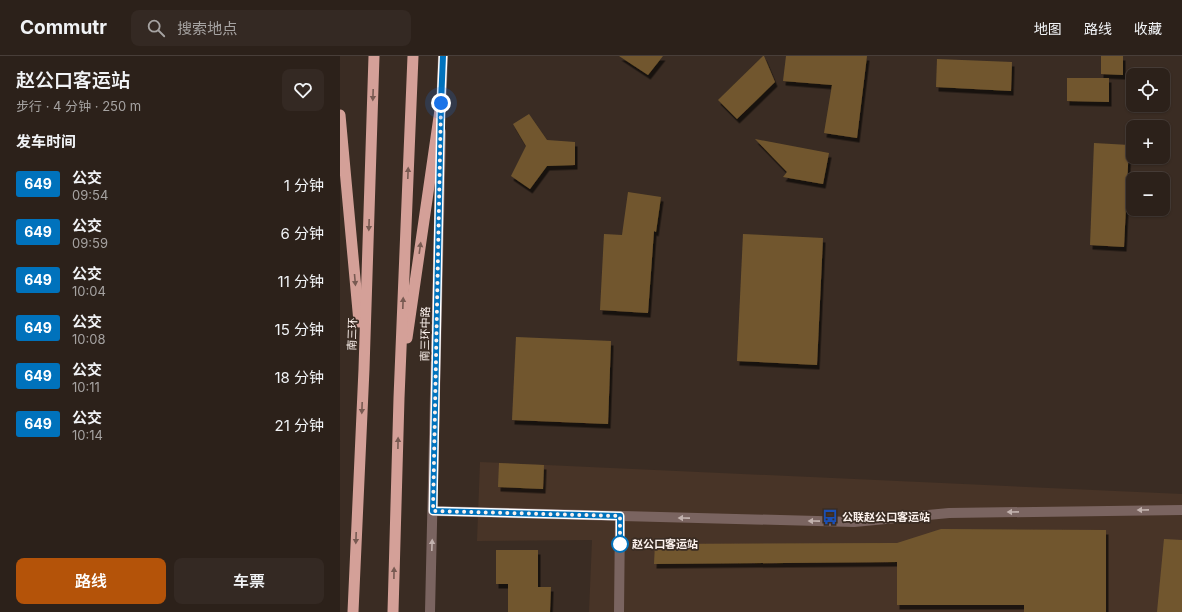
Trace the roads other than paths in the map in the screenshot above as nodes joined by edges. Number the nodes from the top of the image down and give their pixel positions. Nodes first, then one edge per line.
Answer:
1 (374, 56) edge
2 (413, 56) edge
3 (444, 56) edge
4 (441, 103) junction
5 (340, 115) edge
6 (364, 369) junction
7 (399, 398) junction
8 (1182, 510) edge
9 (433, 511) junction
10 (620, 516) junction
11 (353, 612) edge
12 (393, 612) edge
13 (430, 612) edge
14 (619, 612) edge

1 -> 6 highway, 南三环
7 -> 2 highway
3 - 4 street, 南三环中路
7 -> 4 highway
4 - 9 street, 南三环中路
5 -> 6 highway
6 -> 11 highway, 南三环
12 -> 7 highway
8 -> 10 street
9 - 10 street
13 -> 9 street, 南三环中路
10 - 14 street

